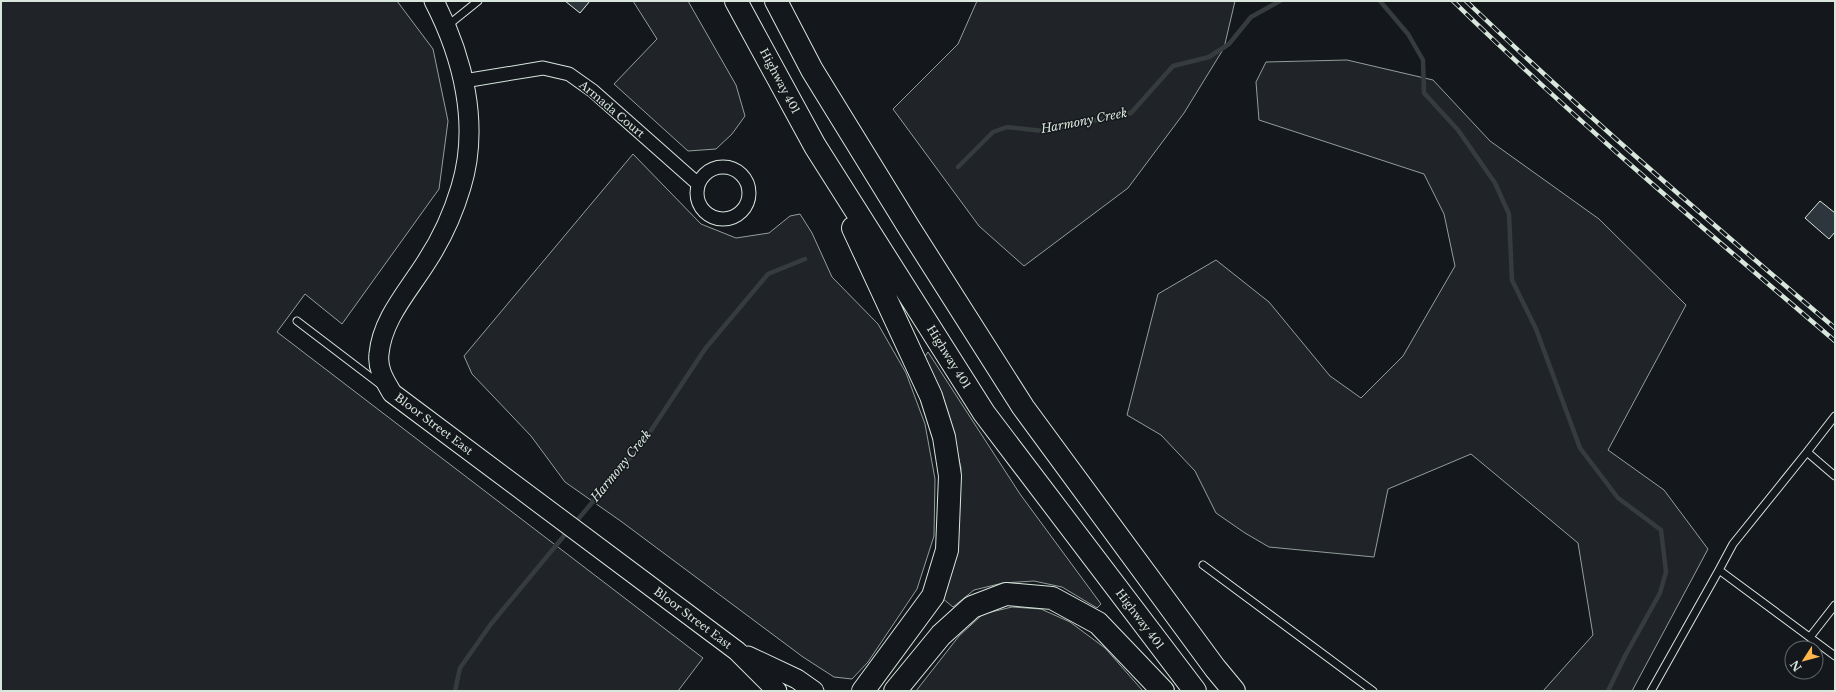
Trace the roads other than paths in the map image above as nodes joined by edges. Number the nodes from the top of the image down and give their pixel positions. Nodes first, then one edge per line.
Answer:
1 (434, 1) edge
2 (478, 1) edge
3 (736, 1) edge
4 (776, 1) edge
5 (447, 26) junction
6 (464, 81) junction
7 (815, 146) junction
8 (698, 184) dead end
9 (296, 321) dead end
10 (392, 393) junction
11 (1835, 416) edge
12 (1807, 452) junction
13 (1835, 476) edge
14 (1203, 565) dead end
15 (1719, 570) junction
16 (1835, 605) edge
17 (1810, 637) junction
18 (737, 651) junction
19 (1835, 656) edge
20 (777, 691) edge
21 (814, 691) edge
22 (863, 691) edge
23 (895, 691) edge
24 (1163, 691) edge
25 (1195, 691) edge
26 (1234, 691) edge
27 (1373, 691) edge
28 (1651, 691) edge

1 - 5 main road, Bloor Street East
2 - 5 lane
3 - 7 highway, Highway 401
4 - 26 highway
5 - 6 main road, Bloor Street East
6 - 8 street, Armada Court
6 - 10 main road, Bloor Street East
7 - 22 highway
7 - 25 highway, Highway 401
9 - 10 lane
10 - 18 main road, Bloor Street East
11 - 12 lane
12 - 13 lane
12 - 15 lane
14 - 27 lane
15 - 17 lane
15 - 28 lane
16 - 17 lane
17 - 19 lane
18 - 20 main road, Bloor Street East
18 - 21 main road, Bloor Street East
23 - 24 highway

